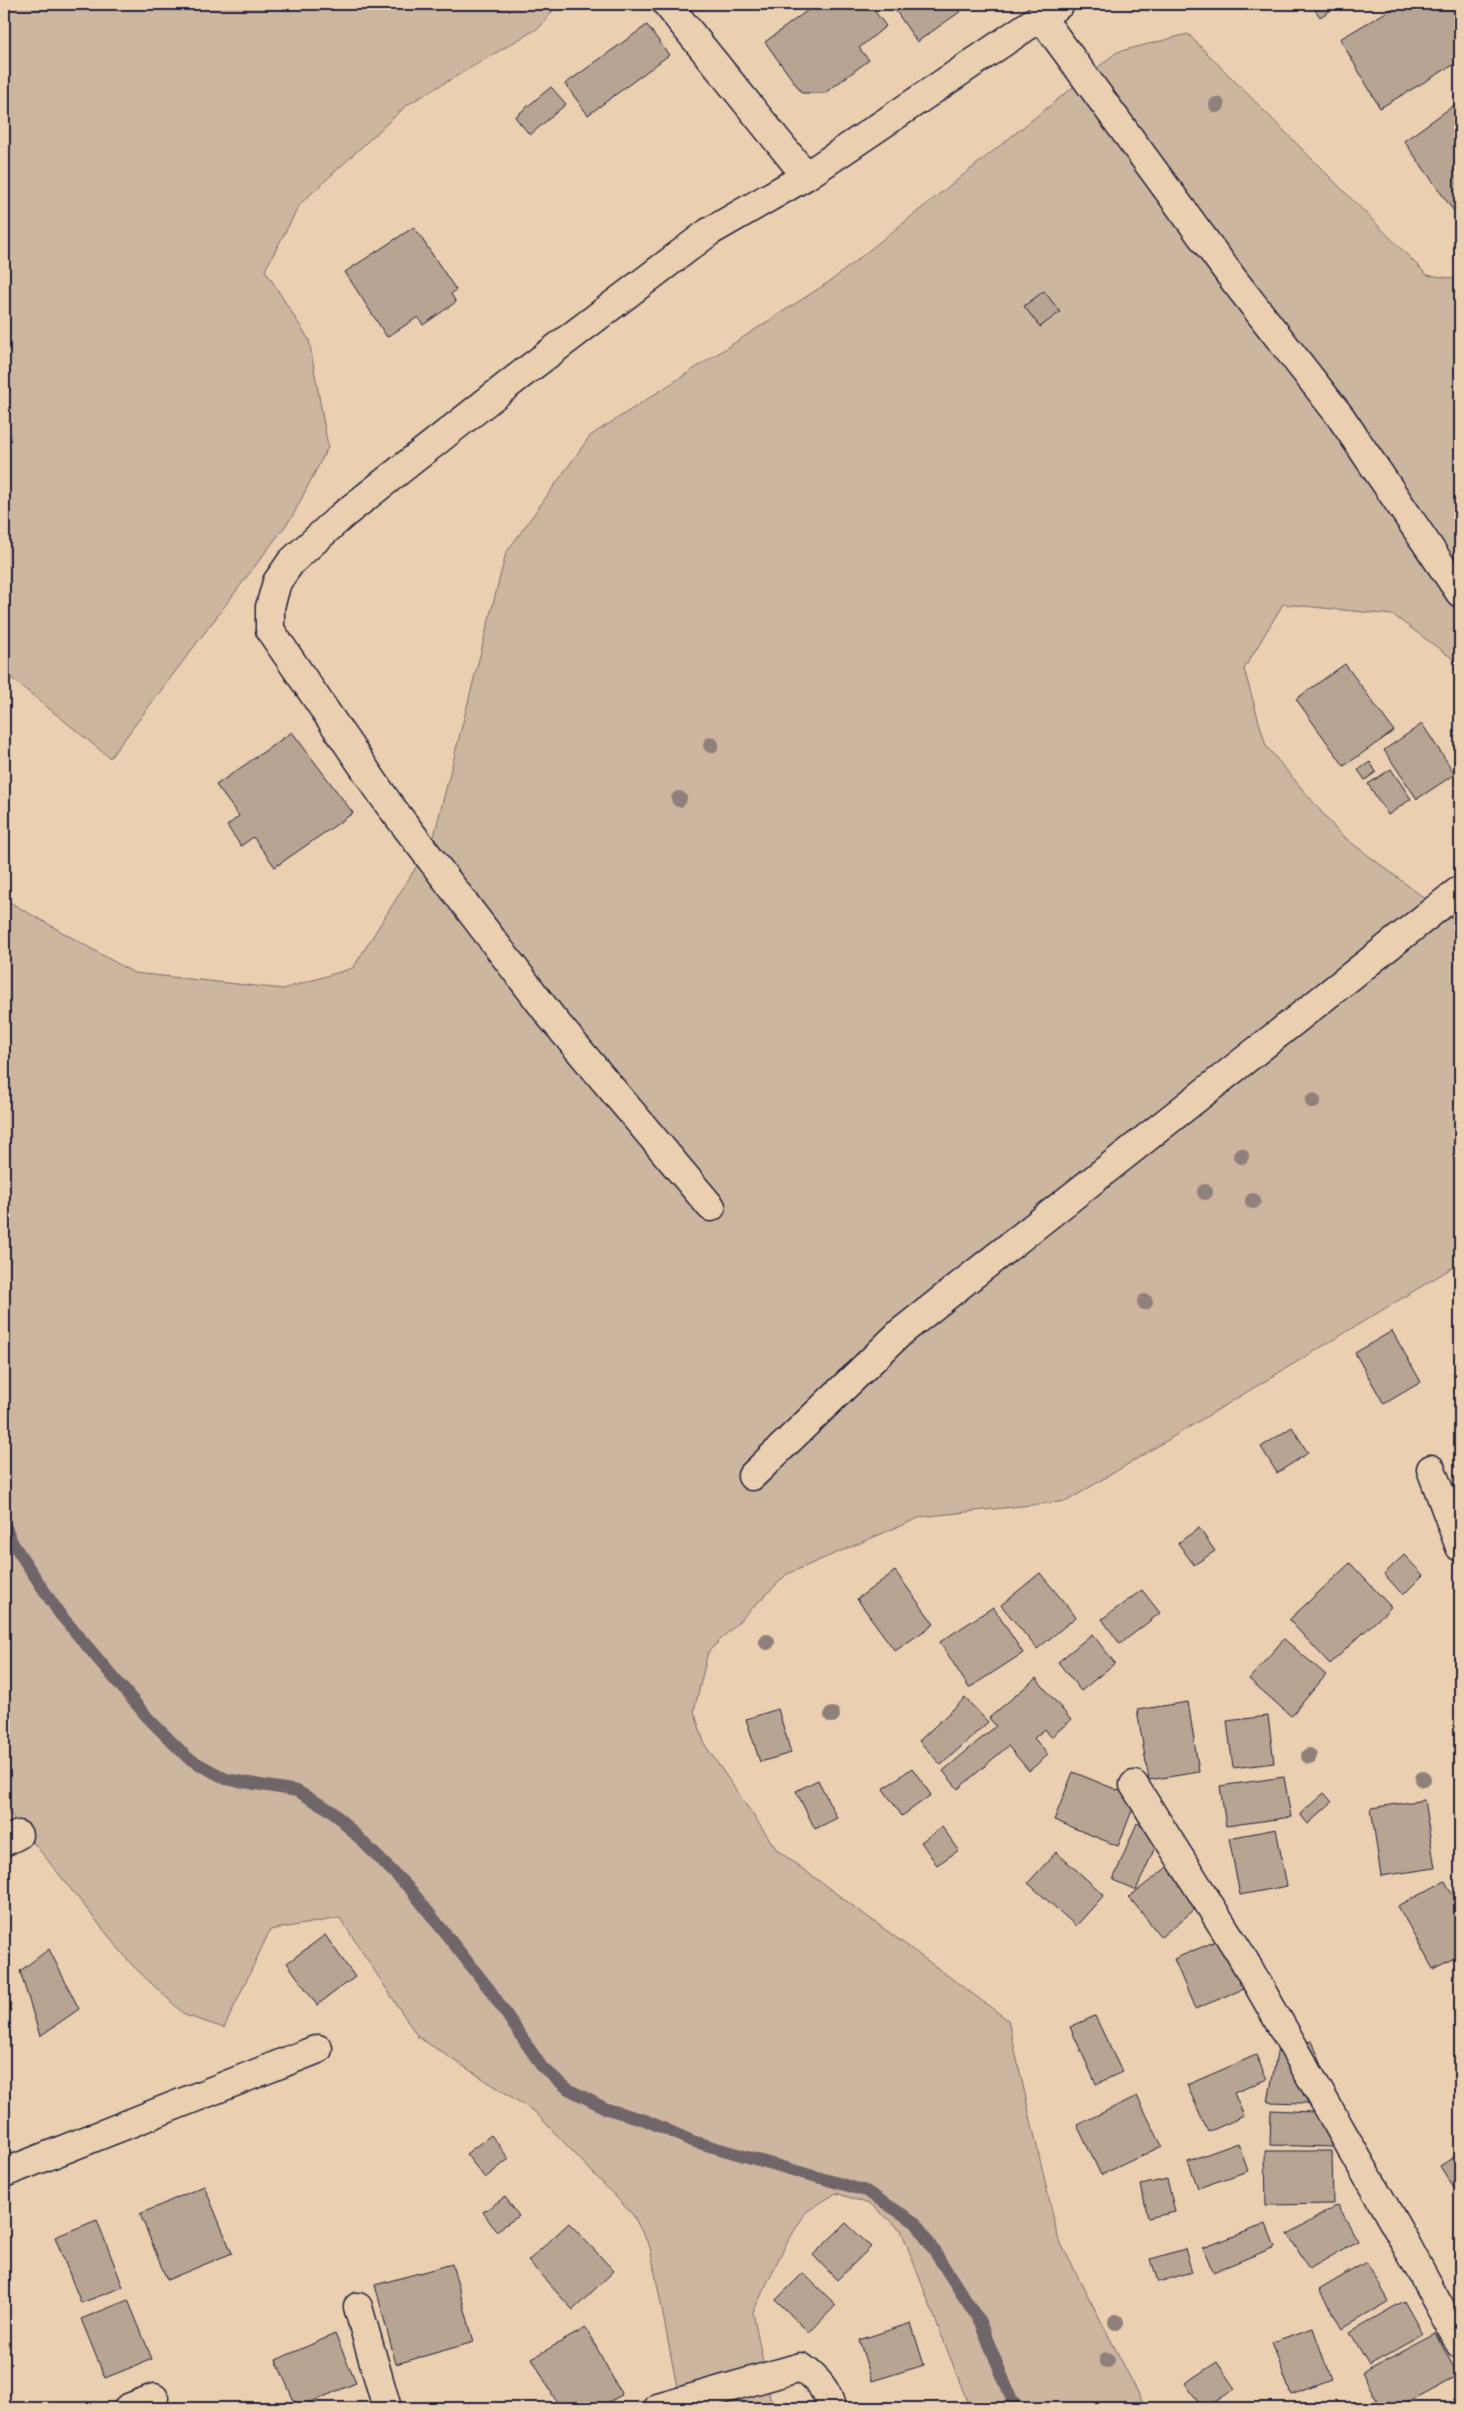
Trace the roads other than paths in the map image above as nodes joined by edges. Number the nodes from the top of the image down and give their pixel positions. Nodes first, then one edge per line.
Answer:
1 (667, 4) edge
2 (1050, 10) edge
3 (806, 176) junction
4 (1460, 593) edge
5 (1460, 890) edge
6 (711, 1207) dead end
7 (1430, 1469) dead end
8 (752, 1476) dead end
9 (1460, 1547) edge
10 (1134, 1785) dead end
11 (318, 2049) dead end
12 (4, 2173) edge
13 (358, 2307) dead end
14 (1460, 2344) edge
15 (154, 2398) dead end
16 (128, 2408) edge
17 (387, 2408) edge
18 (658, 2408) edge
19 (831, 2408) edge

1 - 3 street
2 - 3 street
2 - 4 street
3 - 6 street
5 - 8 street
7 - 9 street
10 - 14 street
11 - 12 street
13 - 17 street
15 - 16 street
18 - 19 street

